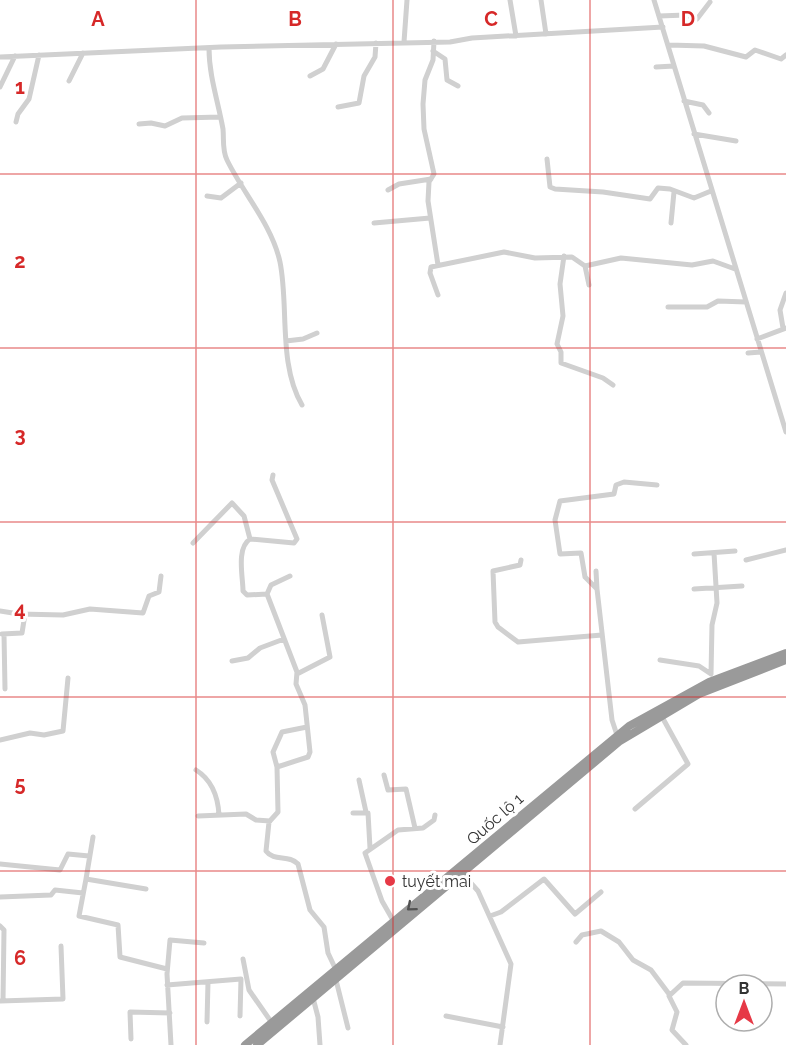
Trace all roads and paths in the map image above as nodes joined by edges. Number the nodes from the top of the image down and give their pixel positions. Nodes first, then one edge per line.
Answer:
1 (407, 0) edge
2 (510, 0) edge
3 (541, 0) edge
4 (654, 0) edge
5 (710, 2) dead end
6 (659, 16) junction
7 (663, 27) junction
8 (546, 34) junction
9 (516, 36) junction
10 (434, 41) junction
11 (376, 42) junction
12 (404, 42) junction
13 (336, 44) junction
14 (669, 45) junction
15 (215, 47) junction
16 (433, 51) junction
17 (83, 53) junction
18 (39, 55) junction
19 (786, 55) edge
20 (15, 56) junction
21 (0, 57) edge
22 (674, 66) junction
23 (656, 67) dead end
24 (310, 76) dead end
25 (69, 81) dead end
26 (458, 86) dead end
27 (0, 87) edge
28 (684, 101) junction
29 (338, 107) dead end
30 (709, 113) dead end
31 (220, 117) junction
32 (16, 122) dead end
33 (139, 124) dead end
34 (694, 134) junction
35 (736, 141) dead end
36 (547, 159) dead end
37 (431, 179) junction
38 (241, 183) junction
39 (388, 190) dead end
40 (711, 191) junction
41 (674, 192) junction
42 (207, 196) dead end
43 (430, 218) junction
44 (374, 223) dead end
45 (671, 223) dead end
46 (564, 256) junction
47 (438, 265) junction
48 (585, 266) junction
49 (735, 269) junction
50 (589, 285) dead end
51 (786, 293) edge
52 (438, 295) dead end
53 (746, 302) junction
54 (668, 307) dead end
55 (784, 328) edge
56 (316, 333) dead end
57 (757, 339) junction
58 (290, 341) junction
59 (762, 352) junction
60 (748, 353) dead end
61 (613, 385) dead end
62 (302, 405) dead end
63 (786, 432) edge
64 (273, 475) dead end
65 (657, 485) dead end
66 (250, 539) junction
67 (193, 543) dead end
68 (786, 550) edge
69 (735, 551) dead end
70 (714, 553) junction
71 (694, 554) dead end
72 (521, 560) dead end
73 (746, 560) dead end
74 (596, 571) dead end
75 (160, 576) dead end
76 (290, 576) dead end
77 (741, 586) dead end
78 (716, 588) junction
79 (694, 589) dead end
80 (597, 590) junction
81 (267, 594) junction
82 (0, 611) edge
83 (25, 615) junction
84 (322, 615) dead end
85 (2, 634) edge
86 (602, 635) junction
87 (284, 639) junction
88 (786, 653) edge
89 (660, 660) dead end
90 (786, 660) edge
91 (232, 661) dead end
92 (297, 674) junction
93 (714, 676) junction
94 (68, 678) dead end
95 (4, 689) dead end
96 (661, 715) junction
97 (307, 727) junction
98 (617, 735) junction
99 (0, 740) edge
100 (277, 767) junction
101 (196, 770) dead end
102 (384, 775) dead end
103 (359, 780) dead end
104 (635, 809) dead end
105 (366, 812) junction
106 (353, 813) dead end
107 (219, 815) junction
108 (435, 815) dead end
109 (198, 816) dead end
110 (270, 821) junction
111 (415, 828) junction
112 (93, 837) dead end
113 (370, 848) junction
114 (89, 856) junction
115 (0, 864) edge
116 (461, 871) junction
117 (86, 879) junction
118 (146, 889) dead end
119 (602, 892) dead end
120 (82, 893) junction
121 (0, 897) edge
122 (490, 916) junction
123 (394, 922) junction
124 (0, 926) edge
125 (576, 942) dead end
126 (204, 944) dead end
127 (61, 946) dead end
128 (243, 959) dead end
129 (167, 969) junction
130 (336, 970) junction
131 (336, 980) junction
132 (208, 982) junction
133 (786, 984) edge
134 (167, 985) junction
135 (669, 994) junction
136 (313, 998) junction
137 (2, 1001) edge
138 (170, 1013) junction
139 (240, 1016) dead end
140 (446, 1016) dead end
141 (207, 1023) dead end
142 (272, 1023) junction
143 (503, 1027) junction
144 (348, 1028) dead end
145 (131, 1039) dead end
146 (259, 1044) edge
147 (171, 1045) edge
148 (246, 1045) edge
149 (320, 1045) edge
150 (500, 1045) edge
151 (686, 1045) edge

1 - 12 street
2 - 9 street
3 - 8 street
4 - 6 street
5 - 6 street
6 - 7 street
7 - 8 street
7 - 14 street
8 - 9 street
9 - 10 street
10 - 12 street
10 - 16 street
11 - 12 street
11 - 13 street
11 - 29 street
13 - 15 street
13 - 24 street
14 - 19 street
14 - 22 street
15 - 17 street
15 - 31 street
16 - 26 street
16 - 37 street
17 - 18 street
17 - 25 street
18 - 20 street
18 - 32 street
20 - 21 street
20 - 27 street
22 - 23 street
22 - 28 street
28 - 30 street
28 - 34 street
31 - 33 street
31 - 38 street
34 - 35 street
34 - 40 street
36 - 41 street
37 - 39 street
37 - 43 street
38 - 42 street
38 - 58 street
40 - 41 street
40 - 49 street
41 - 45 street
43 - 44 street
43 - 47 street
46 - 47 street
46 - 48 street
46 - 61 street
47 - 52 street
48 - 49 street
48 - 50 street
49 - 53 street
51 - 55 street
53 - 54 street
53 - 57 street
55 - 57 street
56 - 58 street
57 - 59 street
58 - 62 street
59 - 60 street
59 - 63 street
64 - 66 street
65 - 80 street
66 - 67 street
66 - 81 street
68 - 73 street
69 - 70 street
70 - 71 street
70 - 78 street
72 - 86 street
74 - 80 street
75 - 83 street
76 - 81 street
77 - 78 street
78 - 79 street
78 - 93 street
80 - 86 street
81 - 87 street
82 - 83 street
83 - 85 street
84 - 92 street
85 - 95 street
86 - 98 street
87 - 91 street
87 - 92 street
88 - 93 highway, Quốc lộ 1
89 - 93 street
90 - 96 highway, Quốc lộ 1
92 - 97 street
93 - 98 highway, Quốc lộ 1
94 - 99 street
96 - 104 street
96 - 116 highway, Quốc lộ 1
97 - 100 street
97 - 100 street
98 - 116 highway, Quốc lộ 1
100 - 110 street
101 - 107 street
102 - 111 street
103 - 105 street
105 - 106 street
105 - 113 street
107 - 109 street
107 - 110 street
108 - 111 street
110 - 130 street
111 - 113 street
112 - 114 street
113 - 123 street
114 - 115 street
114 - 117 street
116 - 122 street
116 -> 123 highway, Quốc lộ 1
116 - 131 highway, Quốc lộ 1
117 - 118 street
117 - 120 street
119 - 122 street
120 - 121 street
120 - 129 street
122 - 143 street
123 - 130 highway, Quốc lộ 1
124 - 137 street
125 - 135 street
126 - 129 street
127 - 137 street
128 - 142 street
129 - 134 street
130 - 142 highway, Quốc lộ 1
131 - 136 highway, Quốc lộ 1
131 - 144 street
132 - 134 street
132 - 139 street
132 - 141 street
133 - 135 street
134 - 138 street
135 - 151 street
136 - 146 highway, Quốc lộ 1
136 - 149 street
138 - 145 street
138 - 147 street
140 - 143 street
142 - 148 highway, Quốc lộ 1
143 - 150 street

